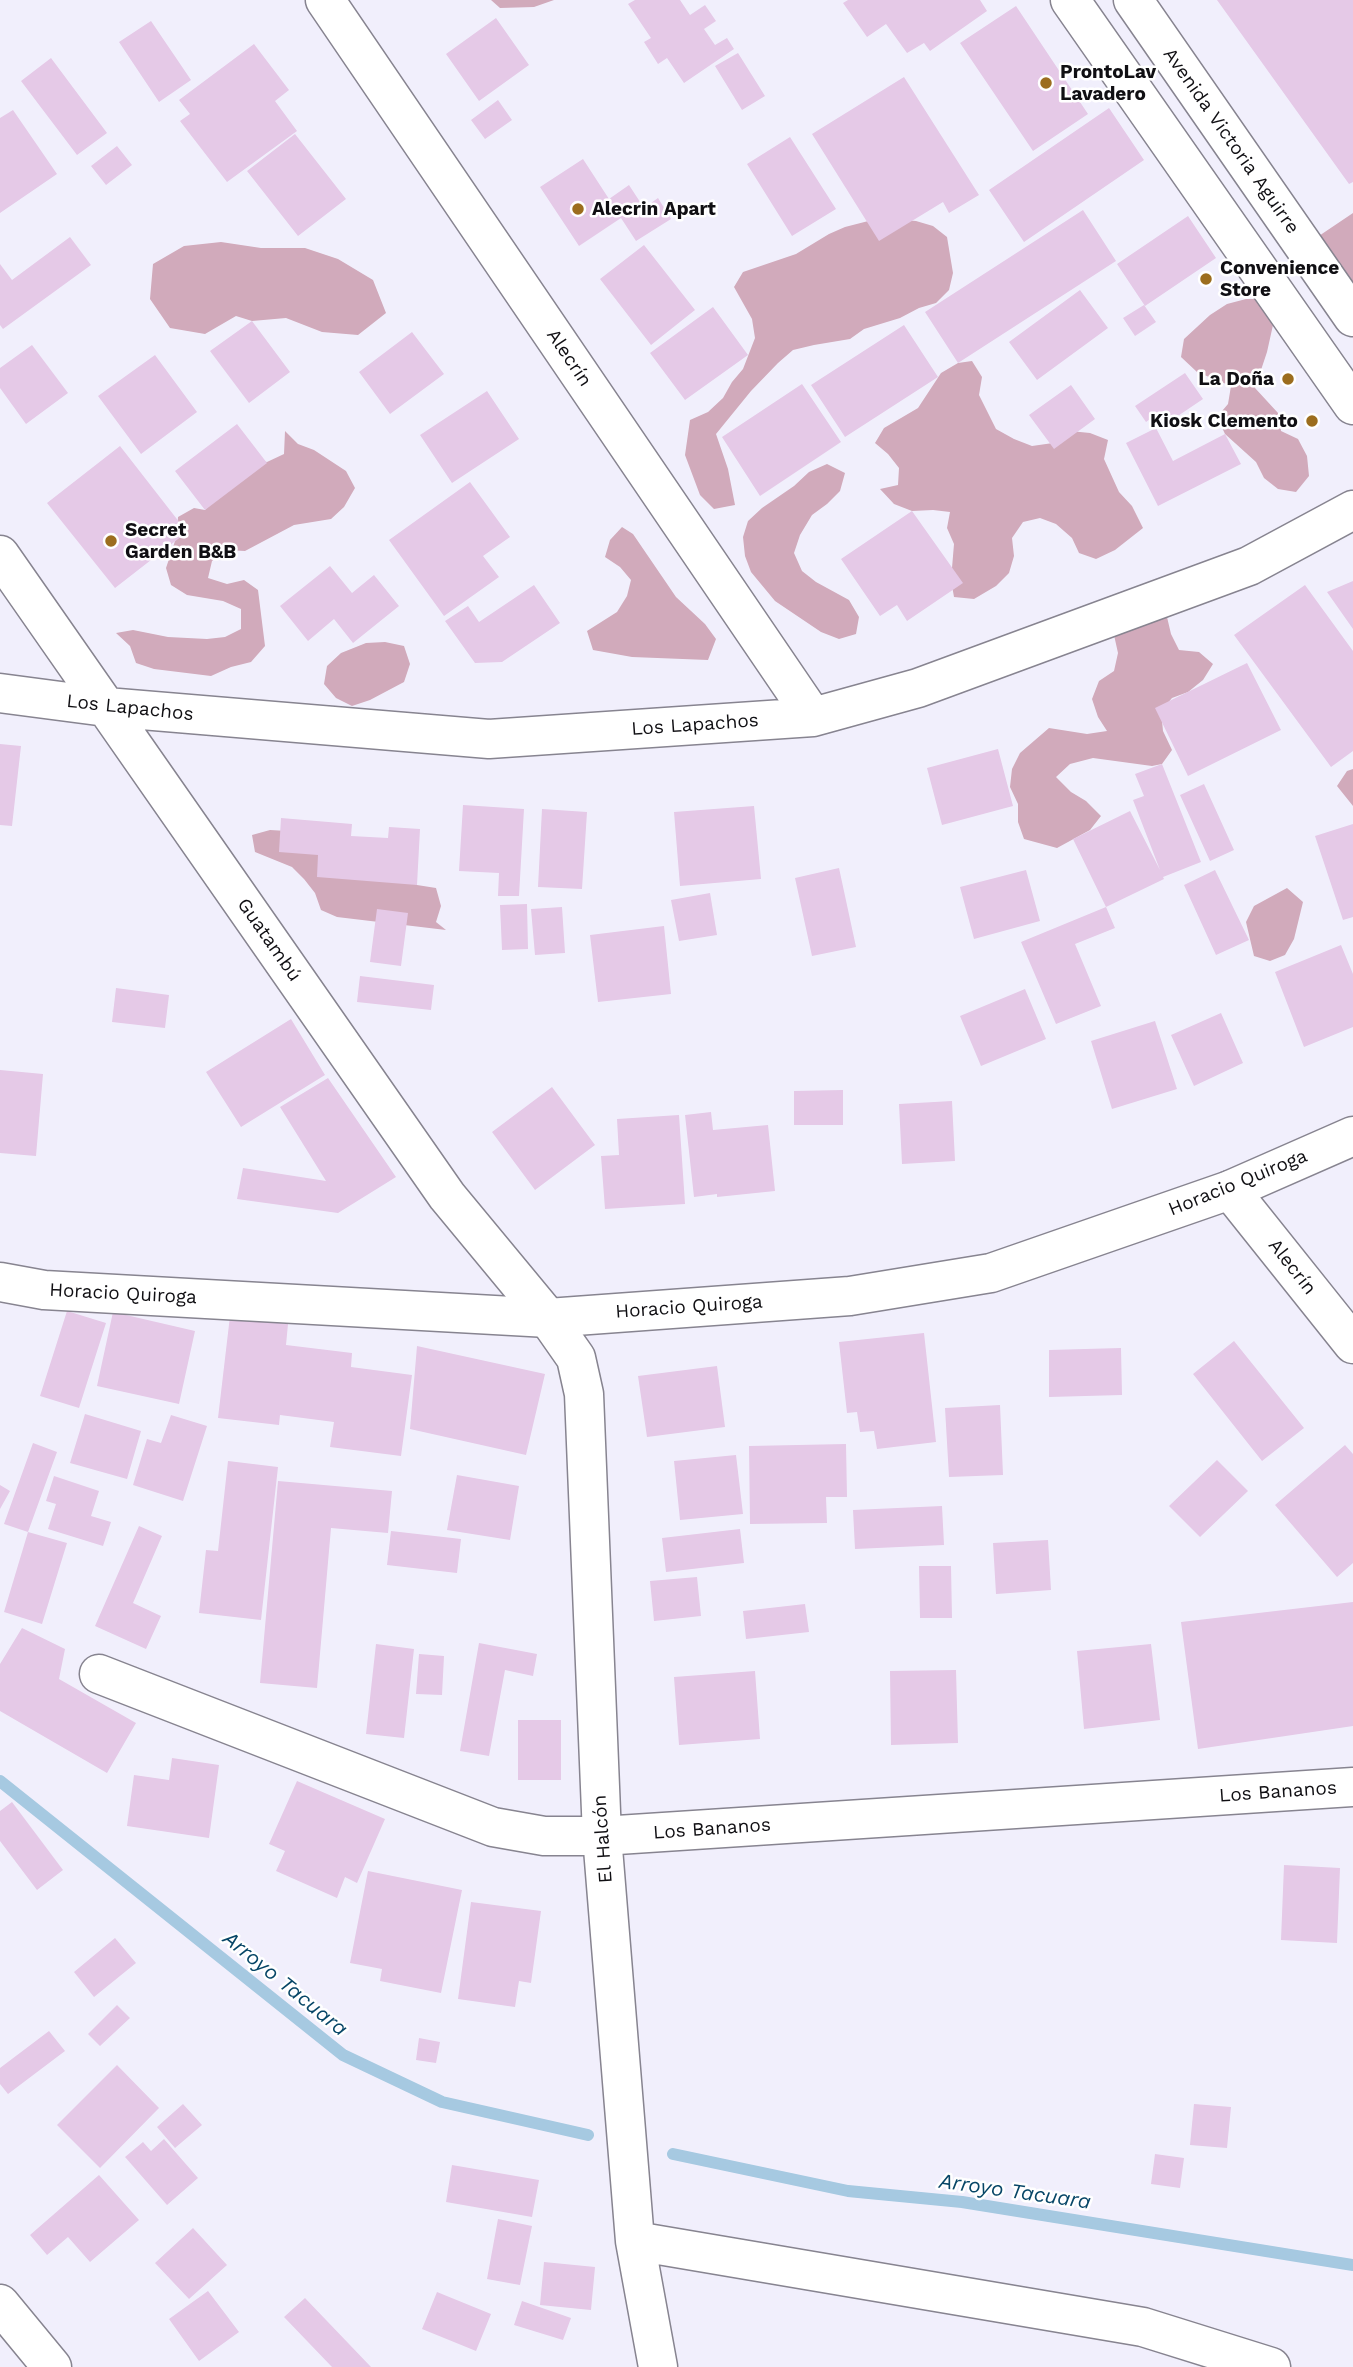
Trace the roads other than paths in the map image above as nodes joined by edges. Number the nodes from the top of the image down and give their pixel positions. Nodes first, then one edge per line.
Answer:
1 (325, 0) edge
2 (1070, 0) edge
3 (1133, 0) edge
4 (1353, 317) edge
5 (1353, 405) edge
6 (1353, 510) edge
7 (0, 555) edge
8 (0, 693) edge
9 (106, 707) junction
10 (813, 717) junction
11 (1353, 1136) edge
12 (1230, 1190) junction
13 (0, 1282) edge
14 (548, 1318) junction
15 (1353, 1344) edge
16 (99, 1674) dead end
17 (1353, 1787) edge
18 (602, 1836) junction
19 (635, 2241) junction
20 (0, 2304) edge
21 (52, 2367) edge
22 (658, 2367) edge
23 (1271, 2367) edge

1 - 10 street, Alecrín
2 - 5 street
3 - 4 street, Avenida Victoria Aguirre
6 - 10 street, Los Lapachos
7 - 9 street, Guatambú
8 - 9 street, Los Lapachos
9 - 10 street, Los Lapachos
9 - 14 street, Guatambú
11 - 12 street, Horacio Quiroga
12 - 14 street, Horacio Quiroga
12 - 15 street, Alecrín
13 - 14 street, Horacio Quiroga
14 - 18 street, El Halcón
16 - 18 street, Los Bananos
17 - 18 street, Los Bananos
18 - 19 street, El Halcón
19 - 22 street, El Halcón
19 - 23 street
20 - 21 street

